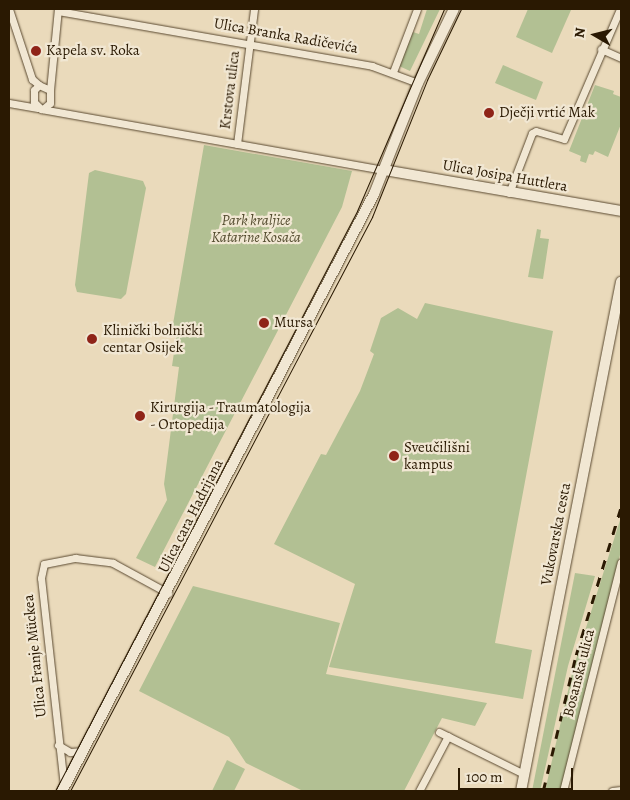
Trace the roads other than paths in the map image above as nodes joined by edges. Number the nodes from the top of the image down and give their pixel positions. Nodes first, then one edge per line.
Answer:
1 (9, 9) edge
2 (254, 9) edge
3 (416, 9) edge
4 (454, 9) edge
5 (620, 9) edge
6 (58, 10) edge
7 (250, 44) junction
8 (601, 49) junction
9 (621, 58) edge
10 (393, 72) junction
11 (49, 77) junction
12 (418, 83) junction
13 (41, 85) junction
14 (50, 90) junction
15 (34, 96) junction
16 (50, 100) junction
17 (9, 103) edge
18 (17, 105) junction
19 (40, 109) junction
20 (63, 111) junction
21 (237, 144) junction
22 (384, 170) junction
23 (510, 193) junction
24 (621, 202) edge
25 (609, 208) junction
26 (621, 211) edge
27 (621, 282) edge
28 (621, 562) edge
29 (168, 593) junction
30 (440, 732) dead end
31 (448, 736) junction
32 (58, 745) junction
33 (84, 751) junction
34 (524, 774) junction
35 (63, 789) edge
36 (621, 790) edge
37 (419, 791) edge
38 (521, 791) edge
39 (564, 791) edge
40 (612, 791) edge

1 - 13 street
2 - 7 street, Krstova ulica
3 - 10 street
4 - 12 main road
5 - 8 street
6 - 7 street, Ulica Branka Radičevića
6 - 11 street
7 - 10 street, Ulica Branka Radičevića
7 - 21 street, Krstova ulica
8 - 9 street
8 - 23 street
10 - 12 street, Ulica Branka Radičevića
11 - 13 street
11 - 14 street
12 - 22 main road
13 - 14 street
13 - 15 street
14 - 16 street
15 - 18 street
15 - 19 street
16 - 19 street
16 - 20 street
17 - 18 street
18 - 19 street
19 - 20 street
20 - 21 street
21 - 22 street
22 - 23 main road, Ulica Josipa Huttlera
22 - 29 main road, Ulica cara Hadrijana
23 - 25 main road, Ulica Josipa Huttlera
24 - 25 main road
25 - 26 main road, Ulica Josipa Huttlera
27 - 34 main road, Vukovarska cesta
28 - 39 street, Bosanska ulica
29 - 32 street, Ulica Franje Mückea
29 - 33 main road, Ulica cara Hadrijana
30 - 31 street
31 - 34 street
31 - 37 street
32 - 33 street
32 - 35 street, Ulica Franje Mückea
33 - 35 main road, Ulica cara Hadrijana
34 - 38 main road, Vukovarska cesta
36 - 40 street

